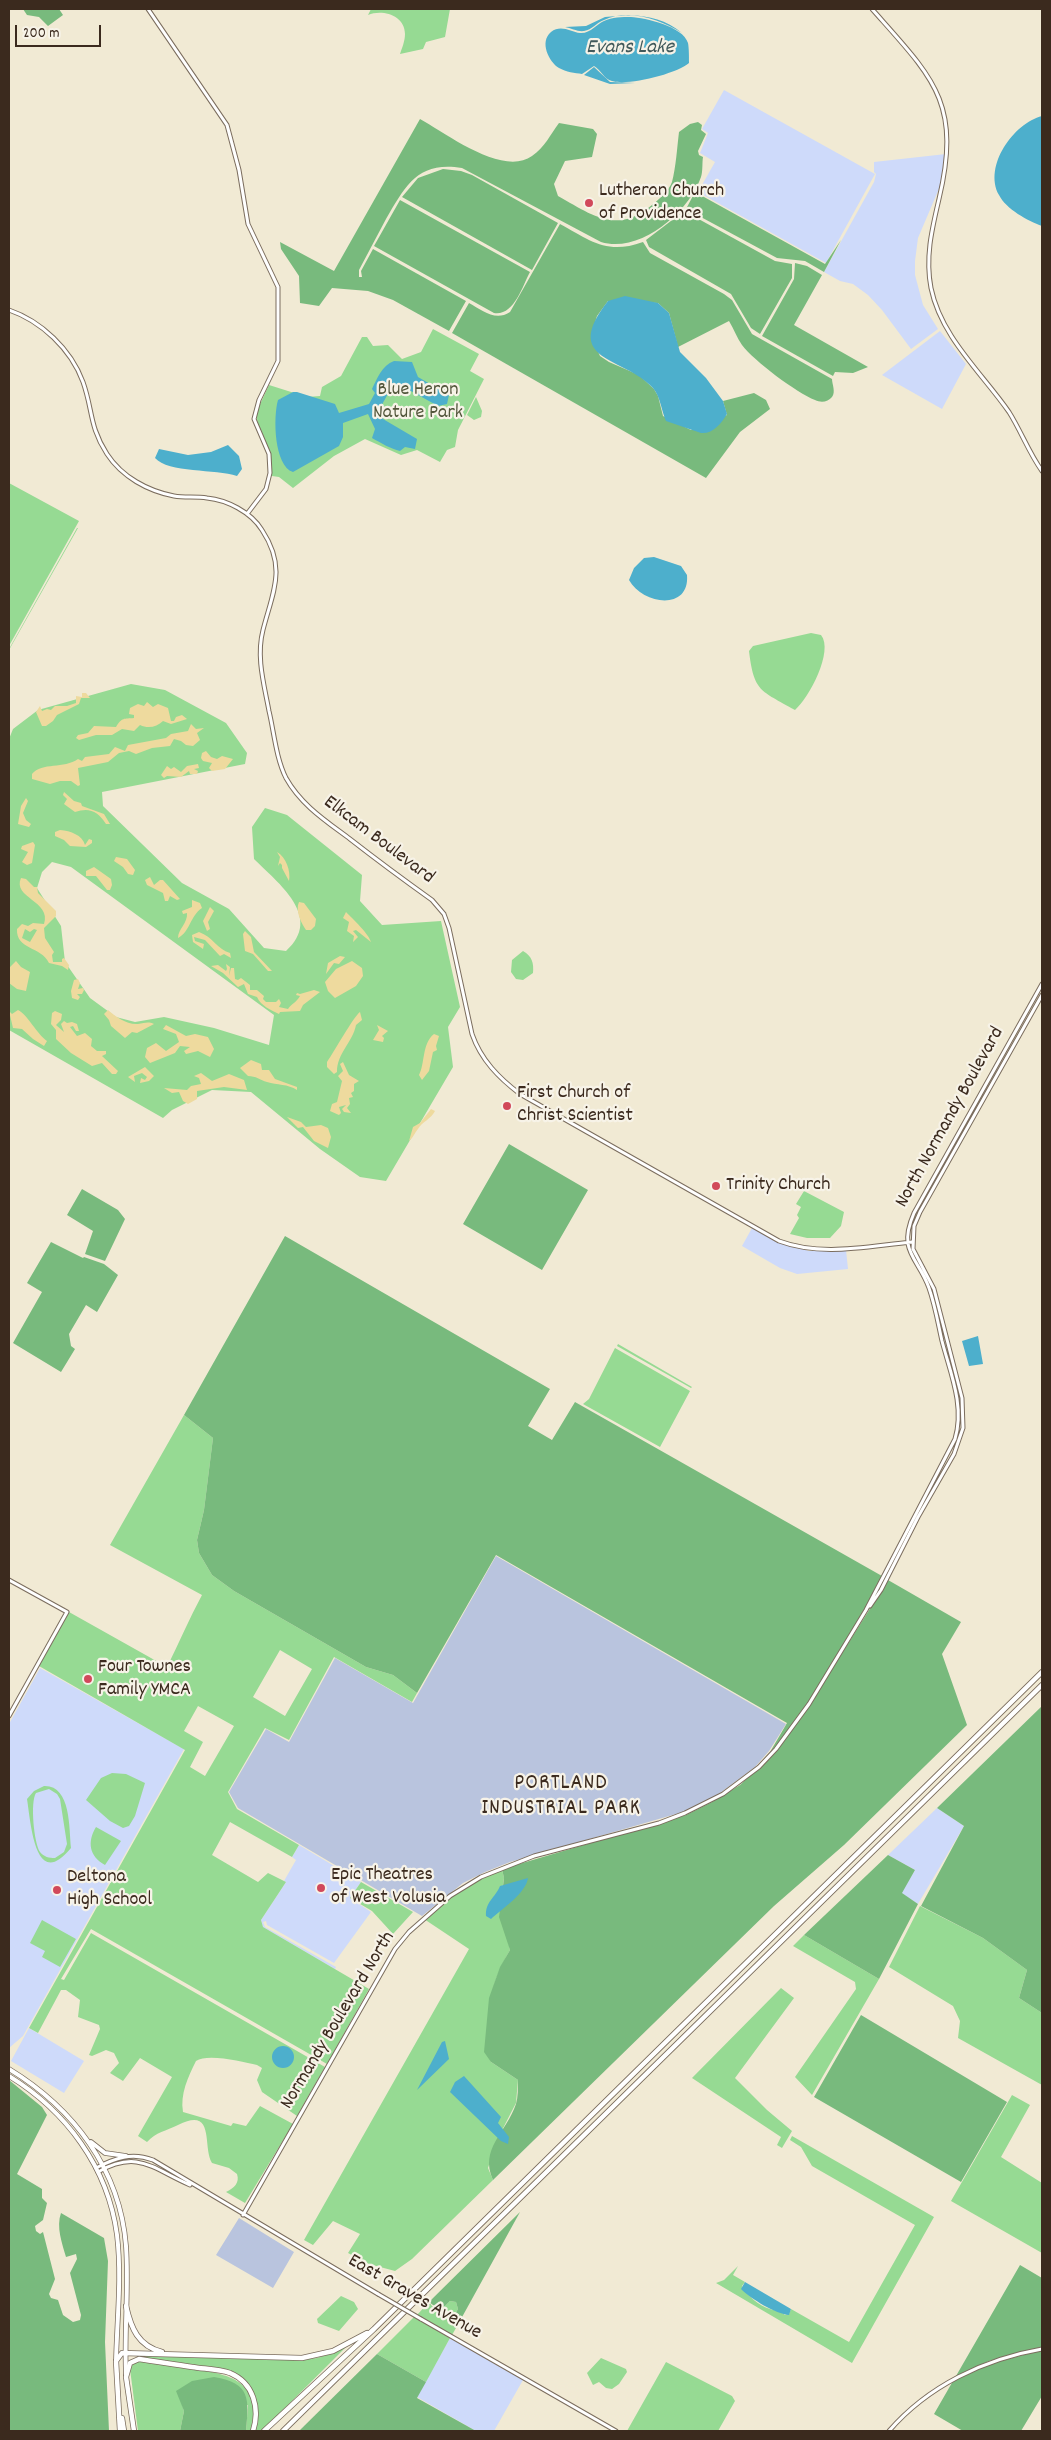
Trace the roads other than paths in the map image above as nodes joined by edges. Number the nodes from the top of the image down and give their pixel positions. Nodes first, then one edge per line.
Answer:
1 (148, 9) edge
2 (872, 9) edge
3 (9, 310) edge
4 (1042, 472) edge
5 (247, 514) junction
6 (1042, 984) edge
7 (1042, 995) edge
8 (910, 1242) junction
9 (9, 1580) edge
10 (866, 1610) joint
11 (1042, 1672) edge
12 (1042, 1685) edge
13 (9, 1716) edge
14 (9, 2069) edge
15 (9, 2076) edge
16 (87, 2139) junction
17 (126, 2156) junction
18 (104, 2167) junction
19 (97, 2170) junction
20 (197, 2188) junction
21 (243, 2215) junction
22 (126, 2306) junction
23 (374, 2328) junction
24 (1042, 2349) edge
25 (125, 2352) junction
26 (170, 2354) junction
27 (116, 2361) junction
28 (126, 2377) junction
29 (118, 2392) junction
30 (120, 2431) edge
31 (124, 2431) edge
32 (134, 2431) edge
33 (253, 2431) edge
34 (264, 2431) edge
35 (282, 2431) edge
36 (616, 2431) edge
37 (889, 2431) edge

1 - 5 street
2 - 4 street
3 - 5 street, Elkcam Boulevard
5 - 8 street, Elkcam Boulevard
6 - 8 street, North Normandy Boulevard
7 - 8 street, North Normandy Boulevard
8 - 10 street, North Normandy Boulevard
9 - 13 street
10 - 21 street, Normandy Boulevard North
11 - 23 highway
12 - 35 highway
14 - 16 main road
15 - 19 main road
16 - 17 main road
16 - 18 main road
17 - 18 street, East Graves Avenue
17 - 20 street, East Graves Avenue
18 - 19 street, East Graves Avenue
18 - 20 street, East Graves Avenue
18 - 22 main road
19 - 27 main road
20 - 21 street, East Graves Avenue
21 - 36 street, East Graves Avenue, bridge
22 - 25 main road
22 - 26 highway
23 - 26 highway
23 - 34 highway
24 - 37 street
25 - 26 highway
25 - 27 highway
25 - 28 main road
27 - 29 highway
28 - 32 highway
28 - 33 highway
29 - 30 highway
29 - 31 highway

